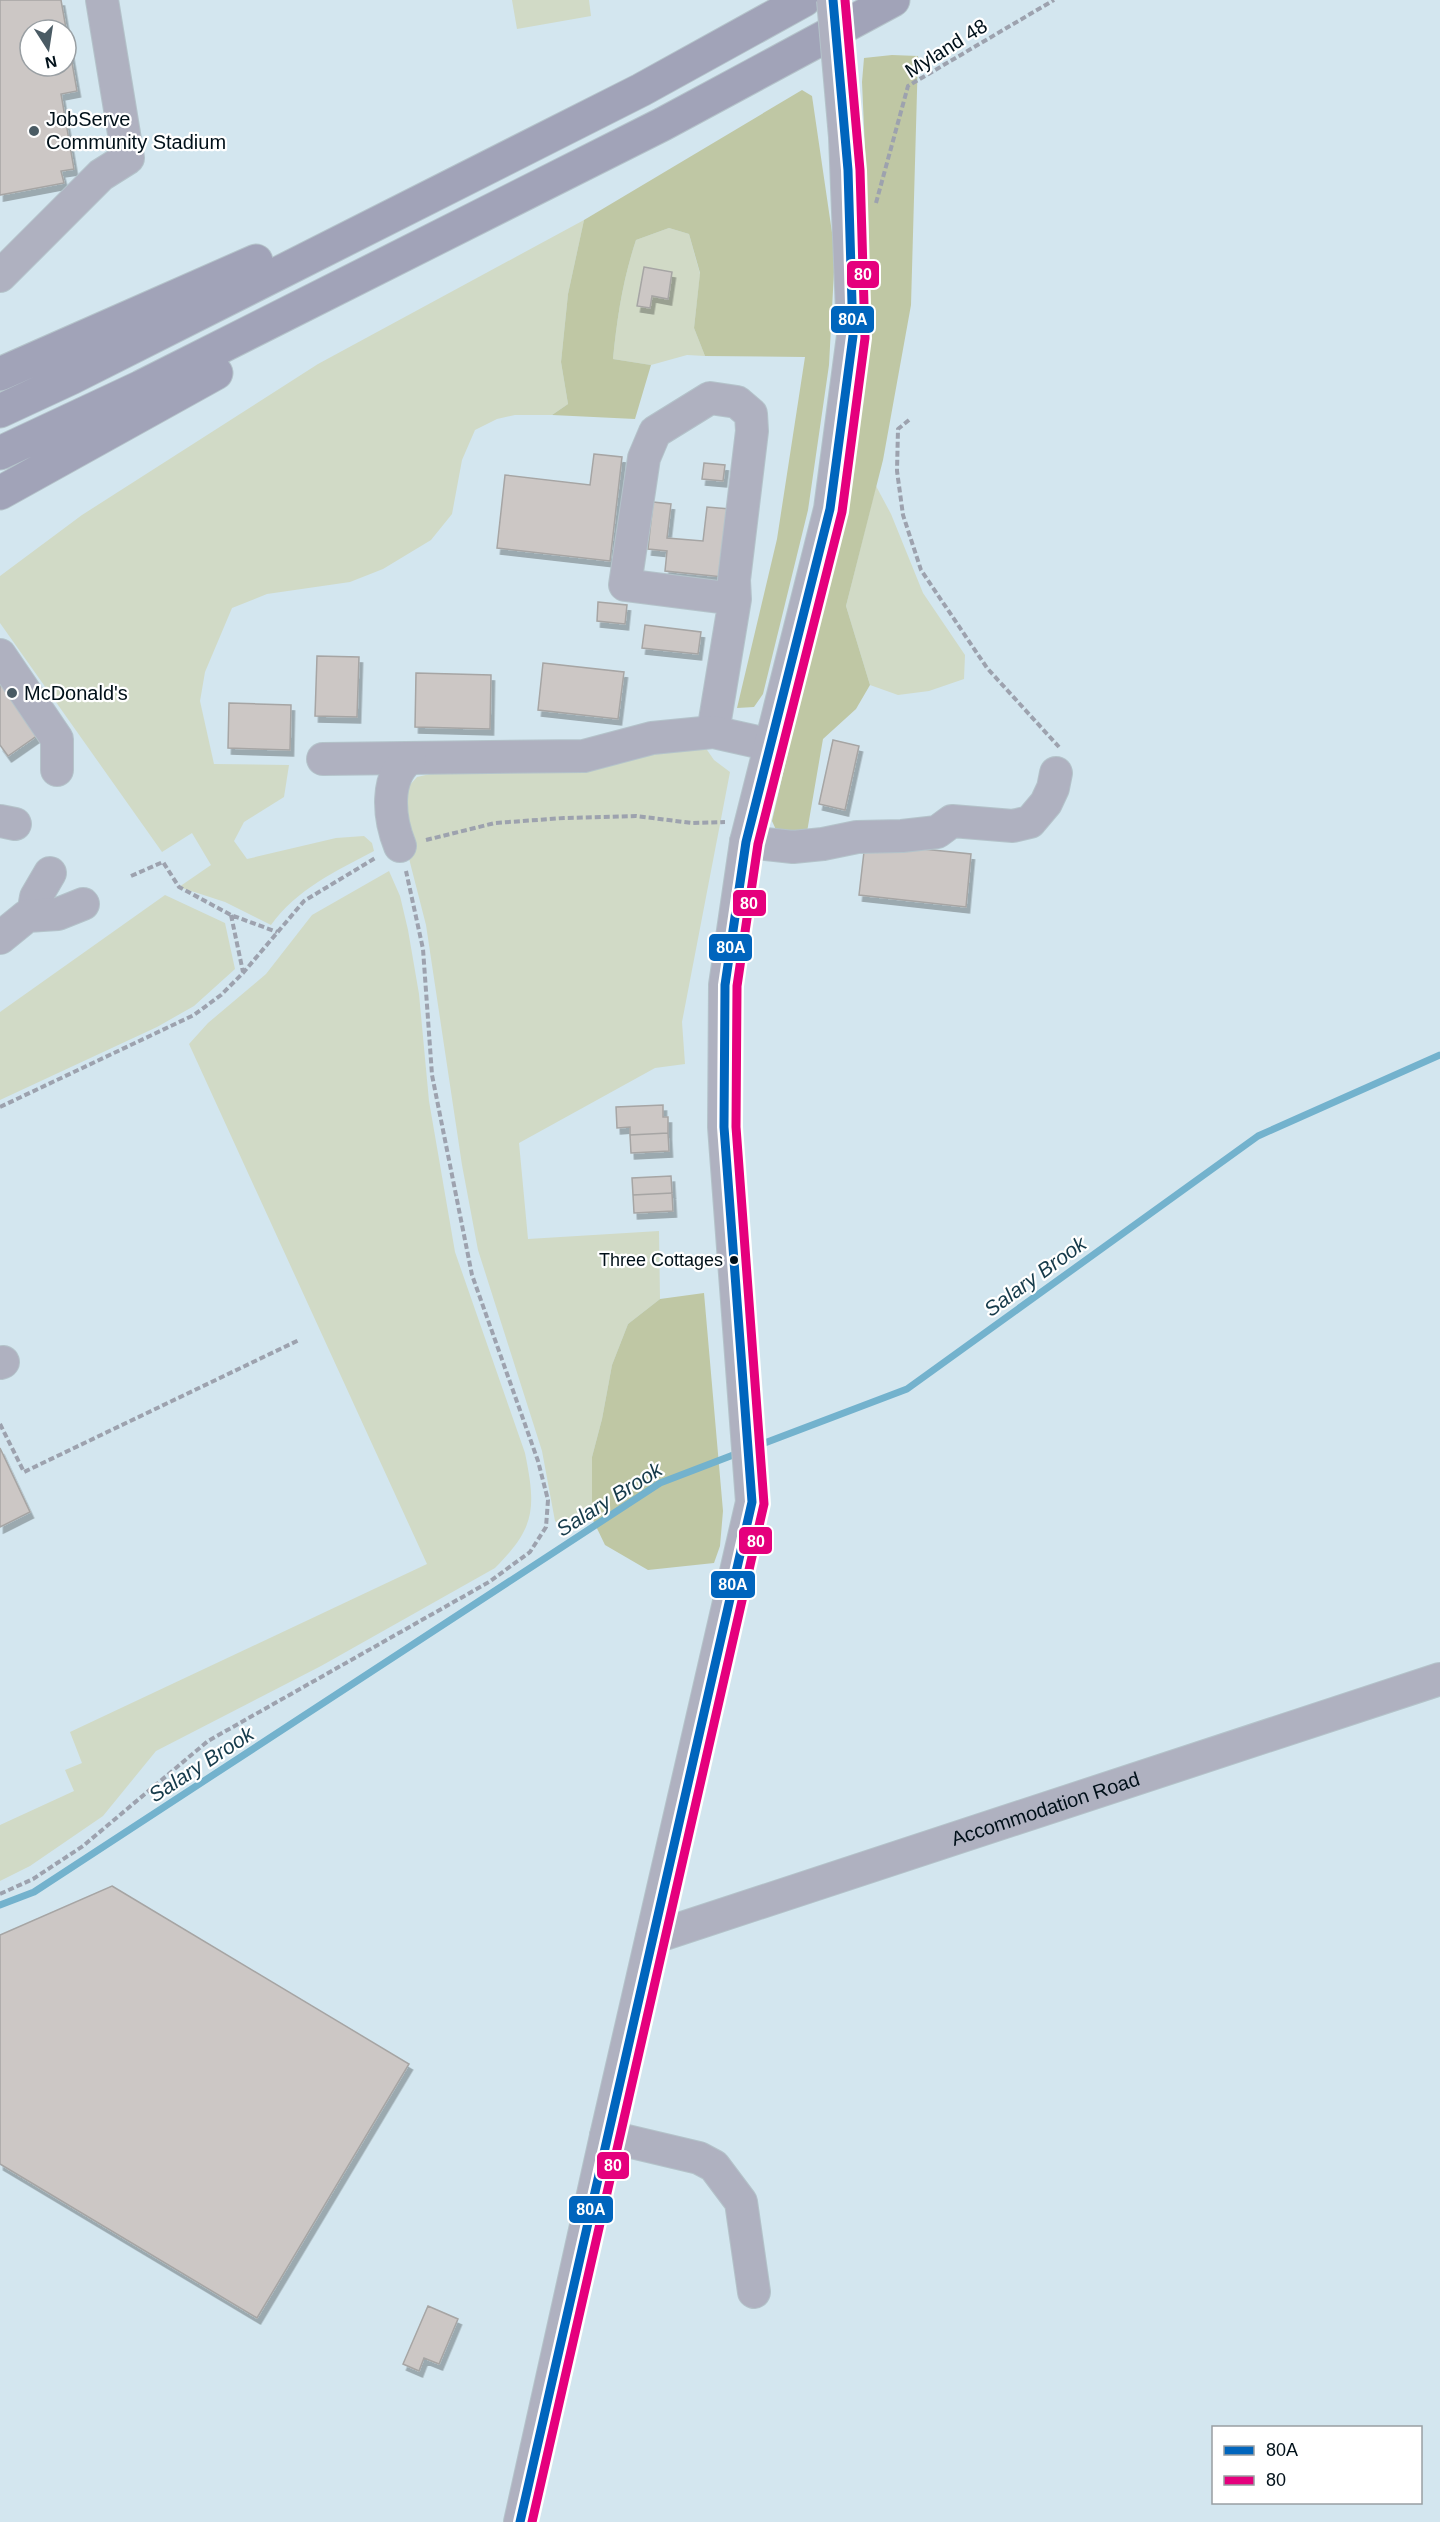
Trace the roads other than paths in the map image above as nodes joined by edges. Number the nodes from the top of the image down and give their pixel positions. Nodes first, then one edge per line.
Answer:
1 (102, 0) edge
2 (804, 0) edge
3 (833, 0) edge
4 (893, 0) edge
5 (641, 90) junction
6 (663, 124) junction
7 (0, 276) edge
8 (0, 374) edge
9 (0, 411) edge
10 (0, 453) edge
11 (0, 493) edge
12 (735, 599) junction
13 (0, 654) edge
14 (714, 732) junction
15 (771, 745) junction
16 (410, 758) junction
17 (323, 759) dead end
18 (57, 770) dead end
19 (1056, 773) road end
20 (746, 842) junction
21 (400, 846) road end
22 (50, 873) dead end
23 (83, 904) dead end
24 (30, 915) junction
25 (0, 936) edge
26 (1440, 1679) edge
27 (652, 1938) junction
28 (606, 2136) junction
29 (754, 2292) dead end
30 (520, 2522) edge

1 - 7 street
2 - 5 highway
3 - 15 street, bridge
4 - 6 highway
5 - 8 highway
5 - 9 highway
6 - 10 highway
6 - 11 highway
12 - 12 street
12 - 14 street
13 - 18 street
14 - 15 street
14 - 16 street
15 - 20 street
16 - 17 street
16 - 21 street
19 - 20 street
20 - 27 street
22 - 24 street
23 - 24 street
24 - 25 street
26 - 27 street, Accommodation Road
27 - 28 street
28 - 29 street
28 - 30 street

